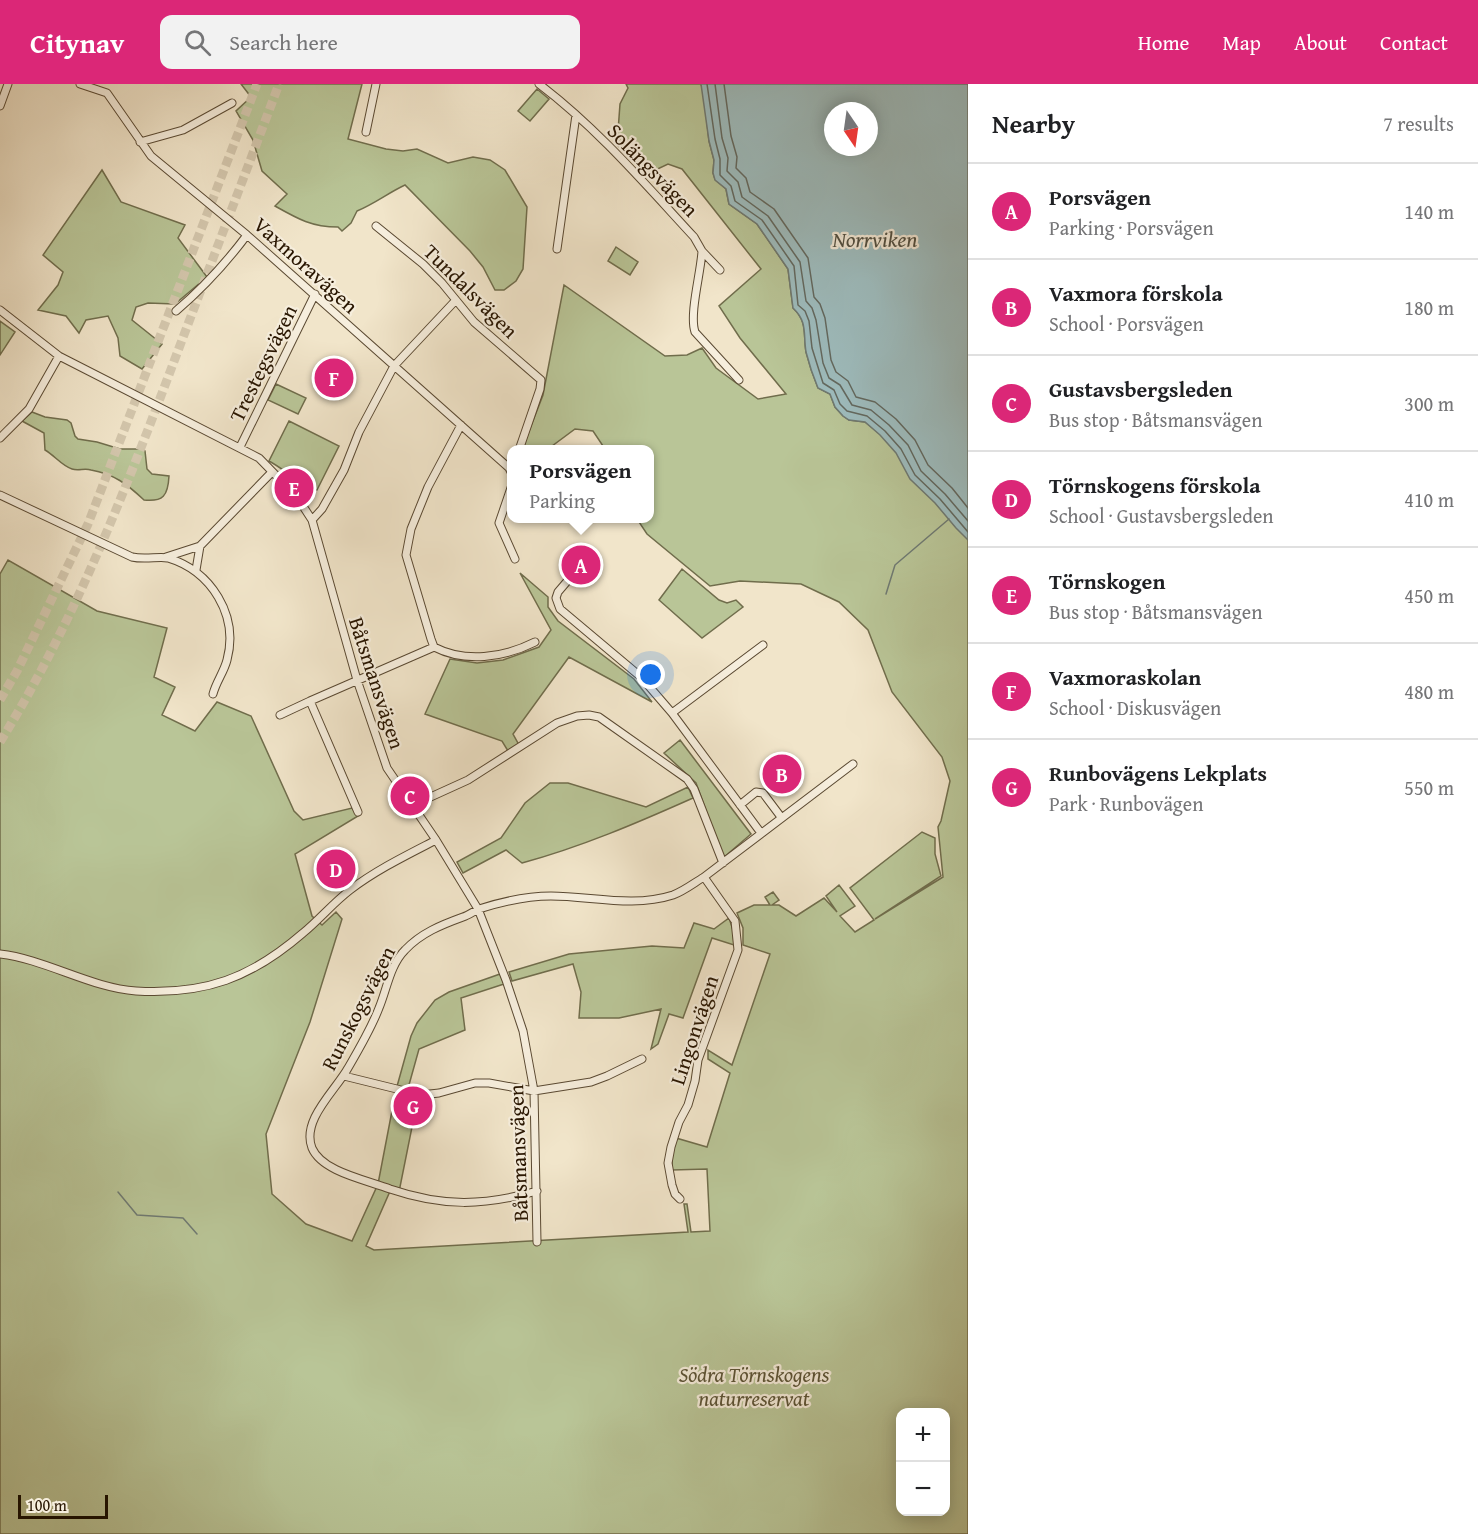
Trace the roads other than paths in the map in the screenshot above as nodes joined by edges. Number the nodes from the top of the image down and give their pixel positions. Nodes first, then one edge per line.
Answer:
1 (8, 84) edge
2 (80, 84) edge
3 (112, 84) edge
4 (376, 84) edge
5 (539, 84) edge
6 (107, 93) junction
7 (232, 103) dead end
8 (0, 106) edge
9 (576, 115) junction
10 (366, 132) dead end
11 (140, 142) junction
12 (376, 226) dead end
13 (247, 235) junction
14 (557, 249) dead end
15 (702, 251) junction
16 (720, 270) dead end
17 (315, 294) junction
18 (456, 300) junction
19 (0, 310) edge
20 (176, 311) dead end
21 (59, 356) junction
22 (394, 366) junction
23 (739, 380) dead end
24 (461, 425) junction
25 (0, 438) edge
26 (521, 445) edge
27 (240, 447) junction
28 (507, 465) edge
29 (272, 471) junction
30 (0, 495) edge
31 (507, 500) edge
32 (312, 520) junction
33 (200, 546) junction
34 (166, 557) junction
35 (586, 558) dead end
36 (515, 559) dead end
37 (196, 570) junction
38 (535, 642) dead end
39 (763, 645) dead end
40 (434, 646) junction
41 (357, 680) junction
42 (213, 694) dead end
43 (310, 701) junction
44 (672, 713) junction
45 (280, 715) dead end
46 (853, 764) dead end
47 (413, 805) junction
48 (740, 805) junction
49 (357, 812) dead end
50 (781, 818) junction
51 (761, 833) junction
52 (436, 840) junction
53 (723, 862) junction
54 (704, 877) junction
55 (478, 909) junction
56 (0, 954) edge
57 (642, 1059) dead end
58 (344, 1076) junction
59 (534, 1091) junction
60 (537, 1191) junction
61 (680, 1199) dead end
62 (537, 1242) dead end

1 - 8 street
2 - 6 street
3 - 6 street
4 - 10 street
5 - 9 street, Solängsvägen
6 - 11 street, Vaxmoravägen
7 - 11 street
9 - 14 street, Solängsvägen
9 - 15 street, Solängsvägen
11 - 13 street, Vaxmoravägen
12 - 18 street, Tundalsvägen
13 - 17 street, Vaxmoravägen
13 - 20 street
15 - 16 street, Solängsvägen
15 - 23 street
17 - 22 street, Vaxmoravägen
17 - 27 street, Trestegsvägen
18 - 22 street
18 - 26 street, Tundalsvägen
19 - 21 street, Båtsmansvägen
21 - 25 street
21 - 27 street, Båtsmansvägen
22 - 24 street, Vaxmoravägen
22 - 32 street
24 - 28 street, Vaxmoravägen
24 - 40 street
27 - 29 street, Båtsmansvägen
29 - 32 street, Båtsmansvägen
29 - 33 street
30 - 34 street
31 - 36 street
32 - 41 street, Båtsmansvägen
33 - 34 street
33 - 37 street
34 - 37 street
35 - 44 street
37 - 42 street
38 - 40 street
39 - 44 street
40 - 41 street
41 - 43 street
41 - 47 street, Båtsmansvägen
43 - 45 street
43 - 49 street
44 - 48 street
46 - 50 street, Runskogsvägen
47 - 52 street, Båtsmansvägen
47 - 53 street
48 - 50 street
48 - 51 street
50 - 51 street, Runskogsvägen
51 - 53 street, Runskogsvägen
52 - 55 street, Båtsmansvägen
52 - 56 street
53 - 54 street, Runskogsvägen
54 - 55 street, Runskogsvägen
54 - 61 street, Lingonvägen
55 - 58 street, Runskogsvägen
55 - 59 street, Båtsmansvägen
57 - 59 street
58 - 59 street
58 - 60 street, Runskogsvägen
59 - 60 street, Båtsmansvägen
60 - 62 street, Båtsmansvägen

